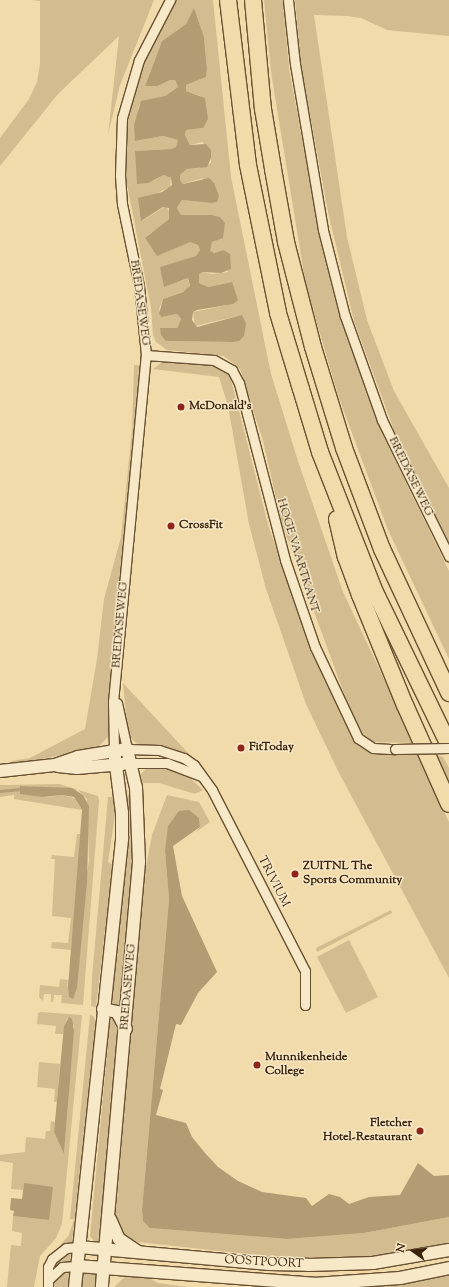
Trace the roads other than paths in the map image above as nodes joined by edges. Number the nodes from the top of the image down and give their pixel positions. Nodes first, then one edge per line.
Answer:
1 (170, 0) edge
2 (228, 0) edge
3 (253, 0) edge
4 (288, 0) edge
5 (146, 355) junction
6 (320, 452) junction
7 (449, 556) edge
8 (115, 688) junction
9 (449, 694) edge
10 (449, 746) edge
11 (127, 749) junction
12 (114, 750) junction
13 (131, 763) junction
14 (116, 764) junction
15 (55, 765) junction
16 (0, 771) edge
17 (201, 776) junction
18 (449, 804) edge
19 (305, 1005) dead end
20 (103, 1009) junction
21 (126, 1029) junction
22 (108, 1215) junction
23 (79, 1247) junction
24 (105, 1249) junction
25 (449, 1250) edge
26 (140, 1253) junction
27 (77, 1266) junction
28 (449, 1268) edge
29 (104, 1269) junction
30 (48, 1284) edge
31 (75, 1287) edge
32 (102, 1287) edge

1 - 5 street, BREDASEWEG
2 - 6 highway
3 - 9 highway
4 - 7 street, BREDASEWEG
5 - 8 street, BREDASEWEG
5 - 10 street, HOGE VAARTKANT, bridge
6 - 10 highway
6 - 18 highway
8 - 11 street, BREDASEWEG
8 - 12 street, BREDASEWEG
11 - 12 street
11 - 13 street, BREDASEWEG
11 - 17 street, TRIVIUM
12 - 14 street, BREDASEWEG
12 - 15 street
13 - 14 street
13 - 17 street
13 - 21 street, BREDASEWEG
14 - 15 street
14 - 20 street, BREDASEWEG
15 - 16 street
17 - 19 street, TRIVIUM
20 - 21 street
20 - 23 street, BREDASEWEG
21 - 22 street, BREDASEWEG
22 - 24 street, BREDASEWEG
22 - 26 street
23 - 24 street, OOSTPOORT
23 - 27 street, BREDASEWEG
23 - 30 street
24 - 26 street, OOSTPOORT
24 - 29 street, BREDASEWEG
25 - 26 street, OOSTPOORT
27 - 29 street, OOSTPOORT
27 - 30 street
27 - 31 street, BREDASEWEG
28 - 29 street, OOSTPOORT
29 - 32 street, BREDASEWEG

